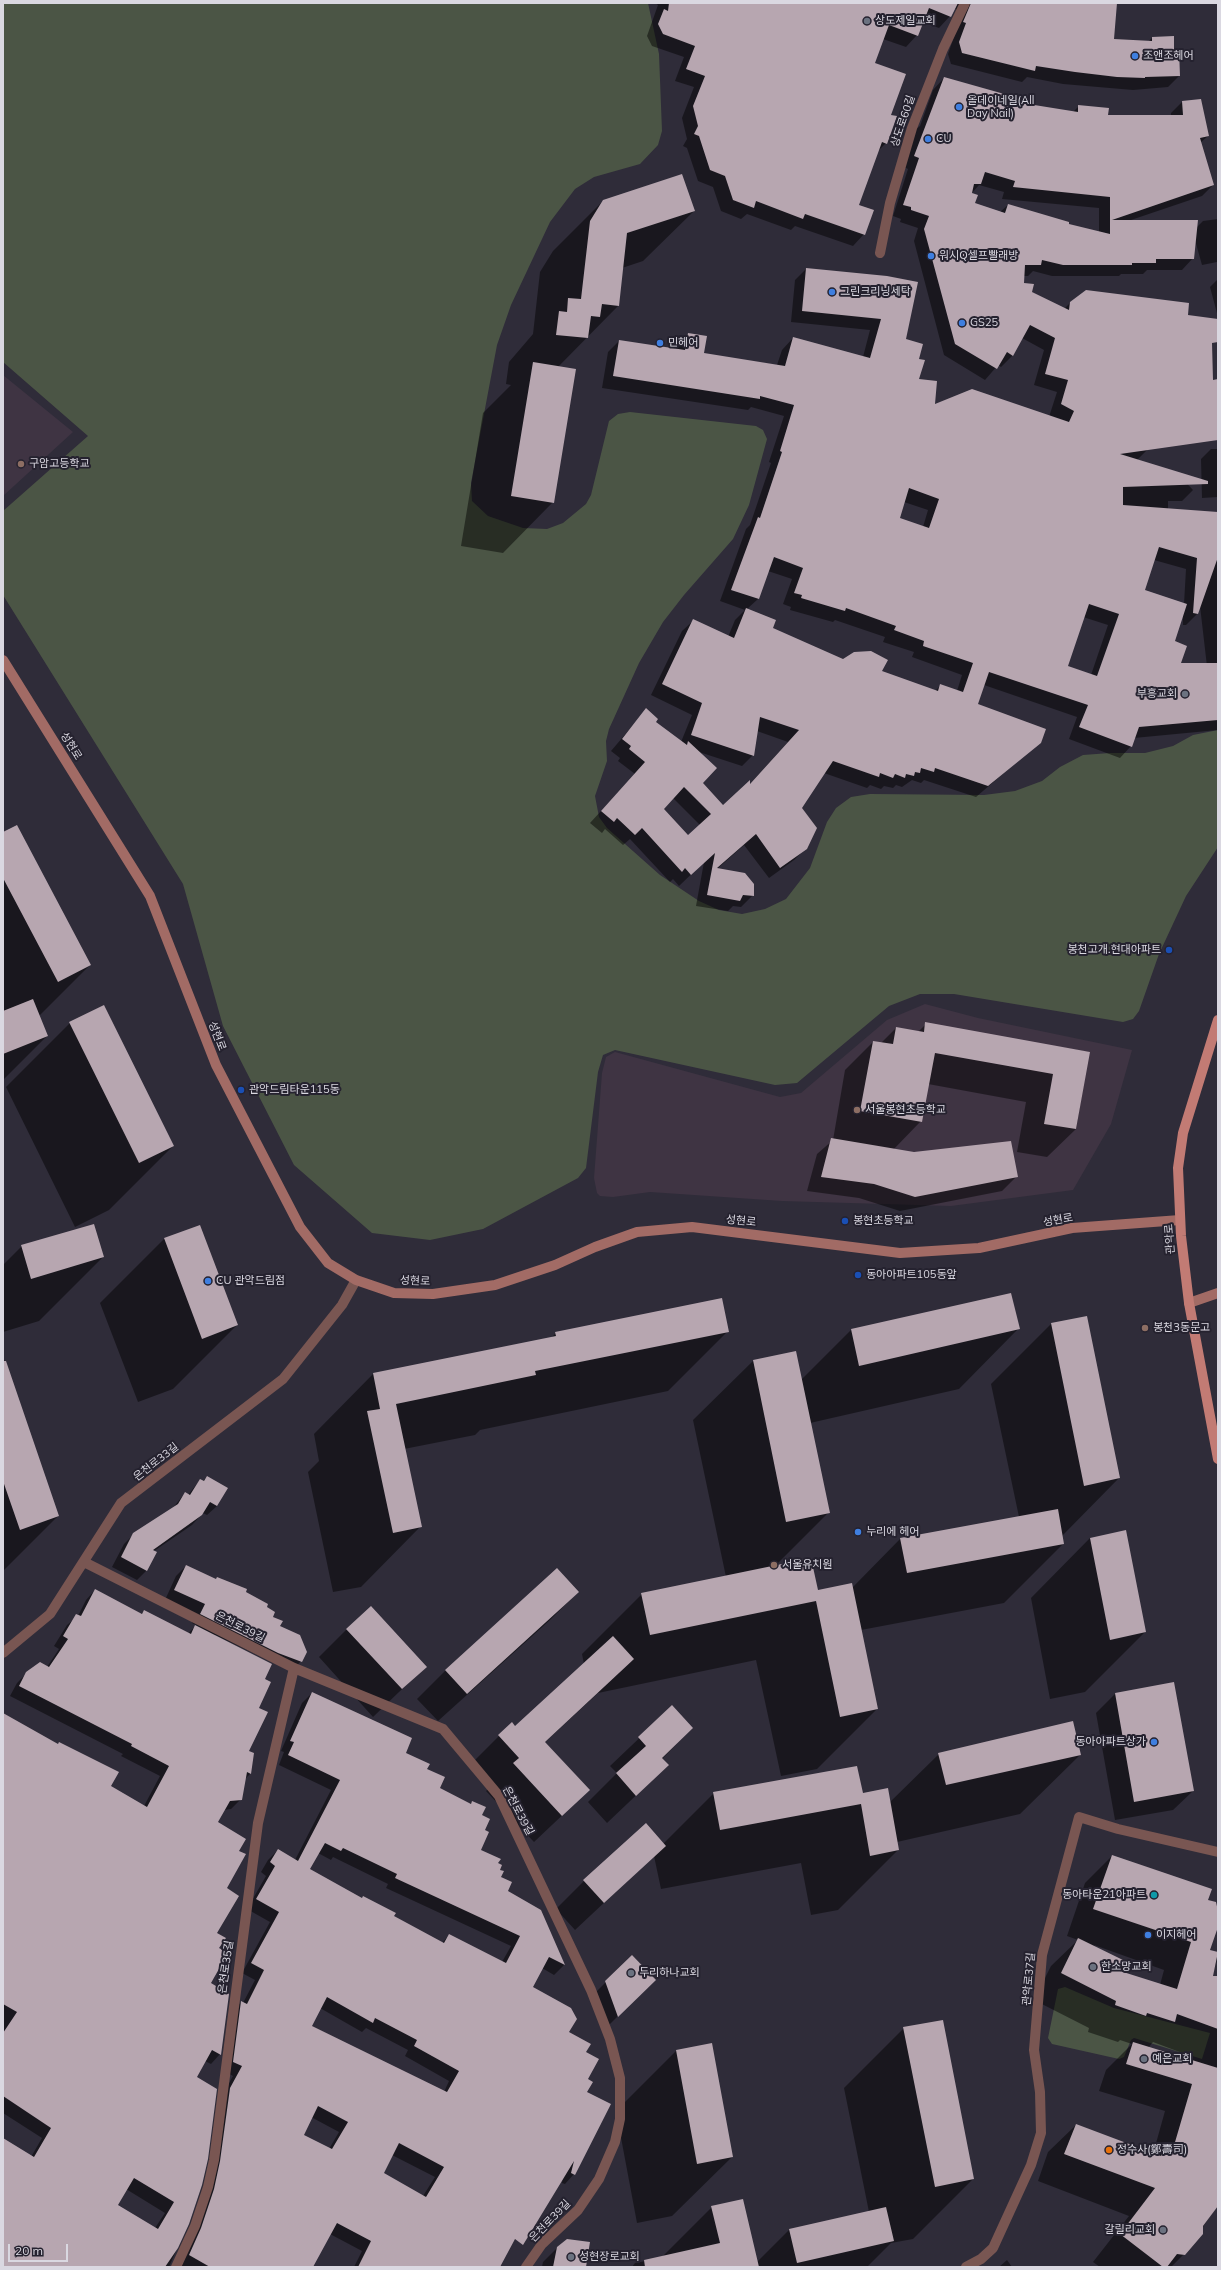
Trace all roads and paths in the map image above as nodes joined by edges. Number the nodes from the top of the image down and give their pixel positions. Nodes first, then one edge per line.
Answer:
1 (965, 3) edge
2 (880, 253) dead end
3 (3, 660) edge
4 (1218, 1020) edge
5 (1180, 1220) junction
6 (356, 1280) junction
7 (1218, 1293) edge
8 (1189, 1303) junction
9 (1218, 1459) edge
10 (84, 1562) junction
11 (3, 1653) edge
12 (294, 1668) junction
13 (1218, 1852) edge
14 (176, 2267) edge
15 (526, 2267) edge
16 (966, 2267) edge

1 - 2 street, 상도로60길
3 - 6 street, 성현로
4 - 5 main road, 관악로
5 - 6 street, 성현로
5 - 8 main road, 관악로
6 - 10 street, 은천로33길
7 - 8 street
8 - 9 main road, 관악로
10 - 11 street, 은천로33길
10 - 12 street, 은천로39길
12 - 14 street, 은천로35길
12 - 15 street, 은천로39길
13 - 16 street, 관악로37길

